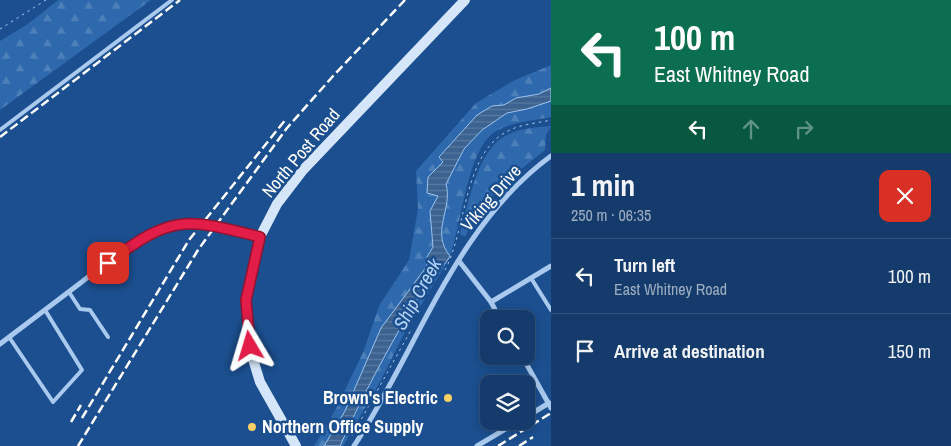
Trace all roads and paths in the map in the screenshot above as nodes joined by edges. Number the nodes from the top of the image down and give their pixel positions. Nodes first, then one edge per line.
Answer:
1 (46, 0) edge
2 (172, 0) edge
3 (466, 0) edge
4 (0, 30) edge
5 (551, 120) edge
6 (0, 130) edge
7 (551, 156) edge
8 (260, 237) junction
9 (459, 261) junction
10 (551, 266) edge
11 (444, 271) dead end
12 (531, 278) junction
13 (69, 292) junction
14 (491, 302) junction
15 (45, 310) junction
16 (495, 310) edge
17 (551, 310) edge
18 (414, 326) dead end
19 (9, 336) junction
20 (108, 336) dead end
21 (0, 344) edge
22 (527, 365) edge
23 (550, 405) edge
24 (535, 412) edge
25 (504, 430) edge
26 (351, 437) dead end
27 (296, 446) edge
28 (354, 446) edge
29 (477, 446) edge

1 - 4 path
2 - 6 lane
3 - 8 street, North Post Road
5 - 11 path
7 - 9 street, Viking Drive
8 - 13 street
8 - 27 street, North Post Road
9 - 14 street
9 - 28 street, Viking Drive
10 - 12 street
12 - 14 street
12 - 17 lane
13 - 15 street
13 - 20 lane
14 - 16 street
15 - 19 street
15 - 19 lane
18 - 26 path
19 - 21 street
22 - 23 street
23 - 24 street
25 - 29 street

